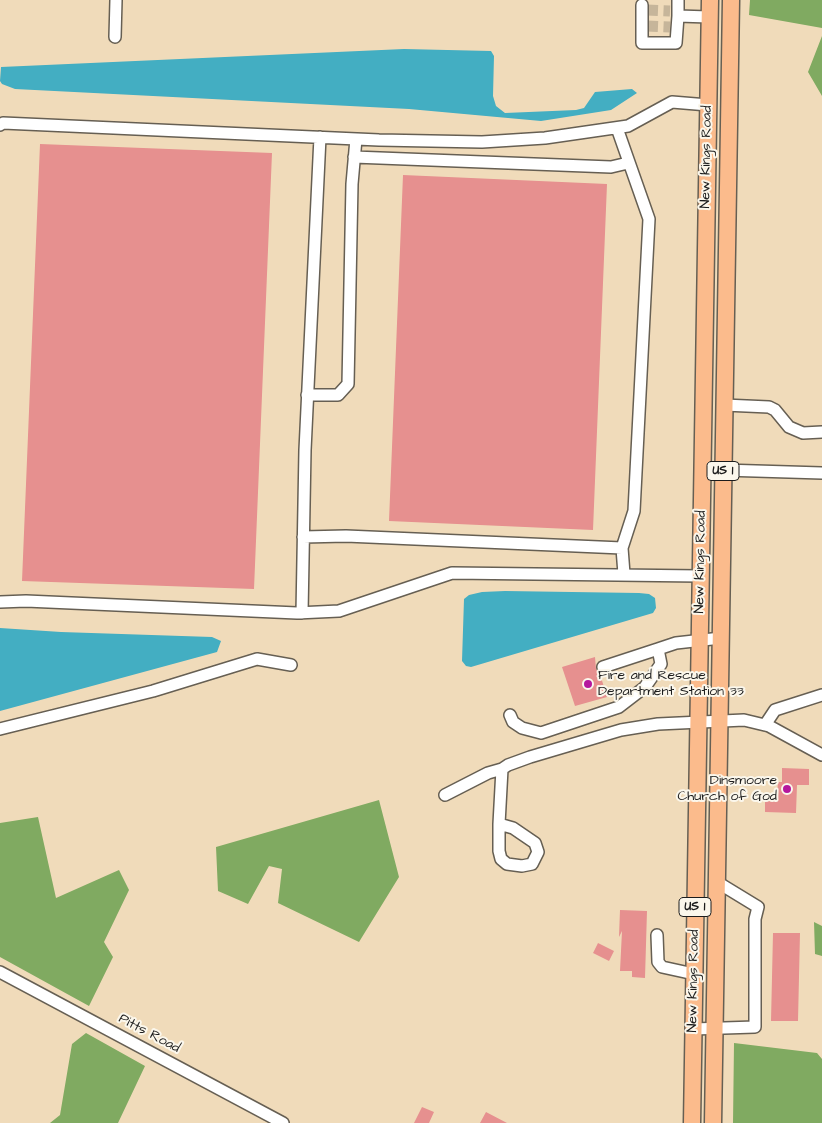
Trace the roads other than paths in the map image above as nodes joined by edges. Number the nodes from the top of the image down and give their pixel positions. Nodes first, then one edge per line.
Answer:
1 (116, 0) edge
2 (710, 0) edge
3 (731, 0) edge
4 (644, 8) dead end
5 (675, 15) edge
6 (709, 18) junction
7 (115, 37) dead end
8 (708, 105) junction
9 (0, 125) edge
10 (617, 128) junction
11 (320, 137) junction
12 (356, 139) junction
13 (728, 140) junction
14 (354, 157) junction
15 (628, 163) junction
16 (307, 395) junction
17 (724, 406) junction
18 (822, 432) edge
19 (724, 470) junction
20 (822, 473) edge
21 (303, 537) junction
22 (622, 548) junction
23 (624, 574) junction
24 (700, 576) junction
25 (0, 602) edge
26 (302, 613) junction
27 (721, 638) junction
28 (700, 641) junction
29 (658, 649) junction
30 (291, 665) dead end
31 (603, 667) dead end
32 (822, 694) edge
33 (510, 716) dead end
34 (719, 722) junction
35 (698, 723) junction
36 (765, 725) junction
37 (0, 729) edge
38 (822, 755) edge
39 (502, 769) junction
40 (445, 795) dead end
41 (499, 824) dead end
42 (717, 882) junction
43 (657, 935) dead end
44 (0, 972) edge
45 (694, 974) junction
46 (694, 1029) junction
47 (715, 1029) junction
48 (283, 1123) edge
49 (692, 1123) edge
50 (713, 1123) edge

1 - 7 street
2 - 6 highway, New Kings Road / US 1
3 - 13 highway, New Kings Road / US 1
4 - 5 street
5 - 6 street
6 - 8 highway, New Kings Road / US 1
8 - 10 street
8 - 13 highway
8 - 24 highway, New Kings Road / US 1
9 - 11 street
10 - 12 street
10 - 15 street
11 - 12 street
11 - 16 street
12 - 14 street
13 - 17 highway, New Kings Road / US 1
14 - 15 street
14 - 16 street
15 - 22 street
16 - 21 street
17 - 18 street
17 - 19 highway, New Kings Road / US 1
19 - 20 street
19 - 27 highway, New Kings Road / US 1
21 - 22 street
21 - 26 street
22 - 23 street
23 - 24 street
23 - 26 street
24 - 28 highway, New Kings Road / US 1
25 - 26 street
27 - 28 street
27 - 34 highway, New Kings Road / US 1
28 - 29 street
28 - 35 highway, New Kings Road / US 1
29 - 31 street
29 - 33 street
30 - 37 street
32 - 36 street
34 - 35 street
34 - 36 street
34 - 42 highway, New Kings Road / US 1
35 - 39 street
35 - 45 highway, New Kings Road / US 1
36 - 38 street
39 - 40 street
39 - 41 street
42 - 47 highway, New Kings Road / US 1
42 - 47 street
43 - 45 street
44 - 48 street, Pitts Road
45 - 46 highway, New Kings Road / US 1
46 - 47 street
46 - 49 highway, New Kings Road / US 1
47 - 50 highway, New Kings Road / US 1

